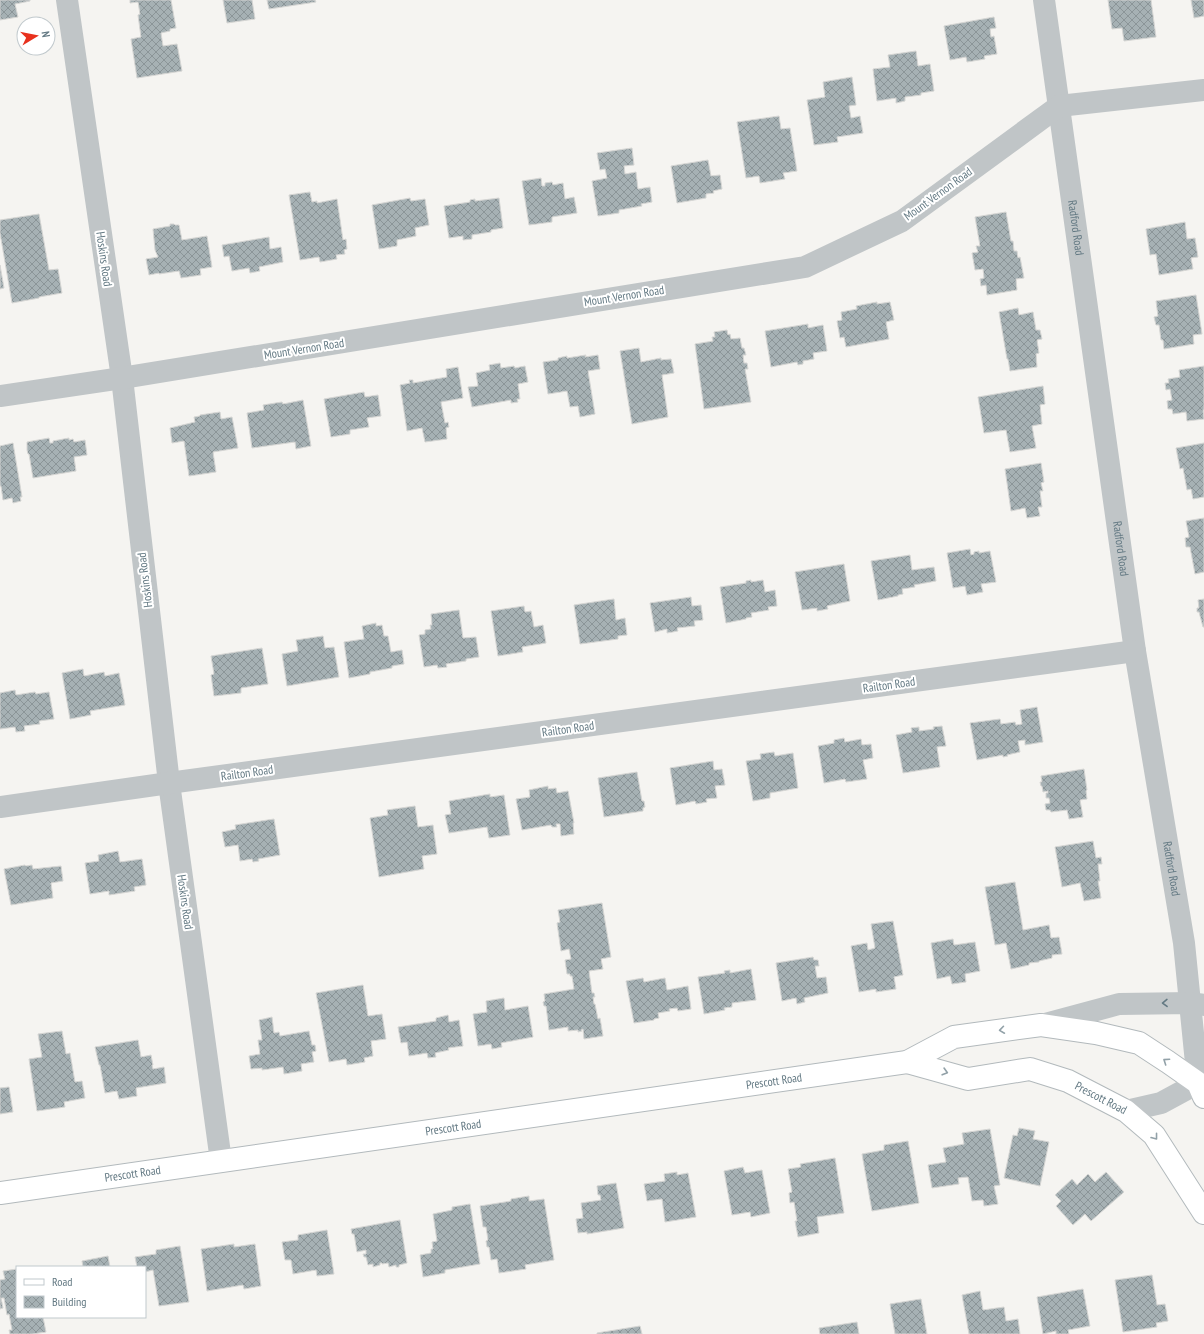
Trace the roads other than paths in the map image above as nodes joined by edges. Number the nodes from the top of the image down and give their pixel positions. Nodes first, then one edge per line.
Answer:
1 (67, 0) edge
2 (1044, 0) edge
3 (1204, 90) edge
4 (1059, 106) junction
5 (122, 378) junction
6 (0, 396) edge
7 (1135, 652) junction
8 (169, 783) junction
9 (0, 807) edge
10 (1197, 1004) edge
11 (1041, 1025) junction
12 (907, 1062) junction
13 (1202, 1085) edge
14 (1126, 1111) junction
15 (221, 1161) junction
16 (0, 1193) edge
17 (1204, 1214) edge

1 - 5 street, Hoskins Road
2 - 4 street, Radford Road
3 - 4 street, Mount Vernon Road
4 - 5 street, Mount Vernon Road
4 - 7 street, Radford Road
5 - 6 street, Mount Vernon Road
5 - 8 street, Hoskins Road
7 - 8 street, Railton Road
7 - 10 street, Radford Road
8 - 9 street, Railton Road
8 - 15 street, Hoskins Road
10 -> 11 street, Prescott Road
10 - 13 street, Radford Road
11 -> 12 main road, Prescott Road
13 -> 11 main road, Prescott Road
12 -> 14 main road, Prescott Road
12 - 15 main road, Prescott Road
13 - 14 street, Prescott Road
14 -> 17 main road
15 - 16 main road, Prescott Road

